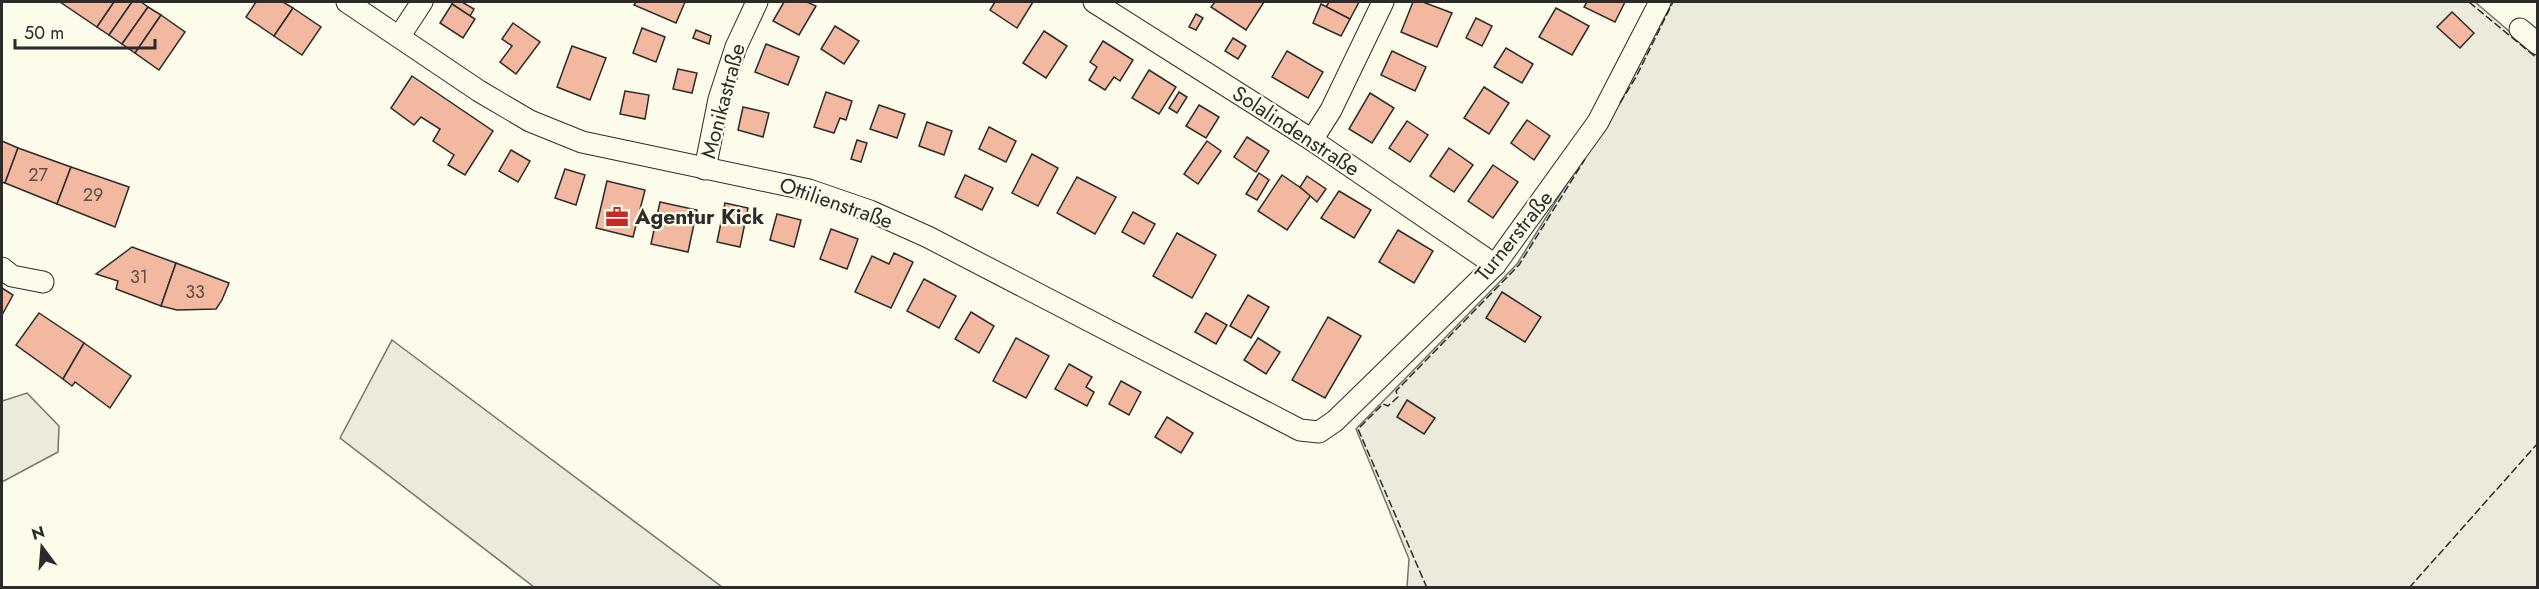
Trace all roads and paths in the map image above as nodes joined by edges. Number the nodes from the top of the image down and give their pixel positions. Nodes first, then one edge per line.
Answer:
1 (347, 2) edge
2 (422, 2) edge
3 (757, 2) edge
4 (1094, 2) edge
5 (1383, 2) edge
6 (1660, 2) edge
7 (2520, 29) dead end
8 (399, 37) junction
9 (2538, 44) edge
10 (1312, 140) junction
11 (705, 169) junction
12 (1496, 265) junction
13 (2, 268) edge
14 (43, 282) dead end
15 (1319, 432) joint

1 - 8 street, Ottilienstraße
2 - 8 street
3 - 11 street, Monikastraße
4 - 10 street, Solalindenstraße
5 - 10 street
6 - 12 street, Turnerstraße
7 - 9 street
8 - 11 street, Ottilienstraße
10 - 12 street, Solalindenstraße
11 - 15 street, Ottilienstraße
12 - 15 street, Turnerstraße
13 - 14 street

